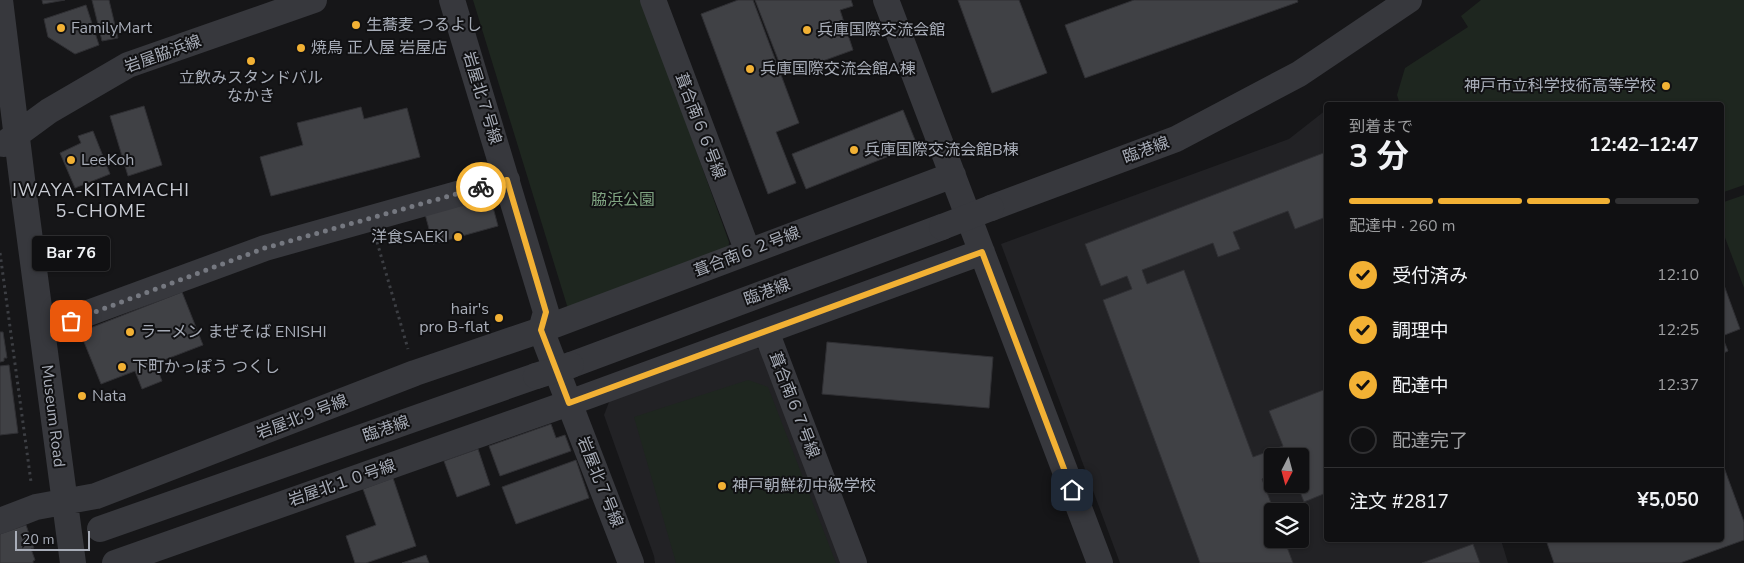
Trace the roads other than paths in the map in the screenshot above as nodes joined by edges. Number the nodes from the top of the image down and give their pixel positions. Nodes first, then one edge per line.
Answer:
1 (0, 0) edge
2 (314, 0) edge
3 (452, 0) edge
4 (653, 0) edge
5 (886, 0) edge
6 (1409, 0) edge
7 (0, 103) edge
8 (8, 141) edge
9 (953, 175) junction
10 (507, 180) junction
11 (748, 252) junction
12 (982, 252) junction
13 (42, 330) junction
14 (541, 330) junction
15 (766, 331) junction
16 (569, 403) junction
17 (64, 502) junction
18 (0, 521) edge
19 (100, 529) dead end
20 (627, 562) edge
21 (73, 563) edge
22 (115, 563) edge
23 (854, 563) edge
24 (1100, 563) edge

1 - 8 street, Museum Road
2 - 8 street, 岩屋脇浜線
3 - 10 street, 岩屋北７号線
4 - 11 street, 葺合南６６号線
5 - 9 street
6 - 19 street, 臨港線, bridge
7 - 8 street
8 - 13 street, Museum Road
9 - 11 street, 葺合南６２号線
9 - 12 street
10 - 13 street
10 - 14 street, 岩屋北７号線
11 - 14 street, 葺合南６２号線
12 - 15 street, 岩屋北１０号線
12 - 24 street
13 - 17 street, Museum Road
14 - 16 street, 岩屋北７号線
14 - 17 street, 岩屋北９号線
15 - 16 street, 岩屋北１０号線
15 - 23 street, 葺合南６７号線
16 - 20 street, 岩屋北７号線
16 - 22 street, 岩屋北１０号線
17 - 18 street, 岩屋北９号線
17 - 21 street, Museum Road

